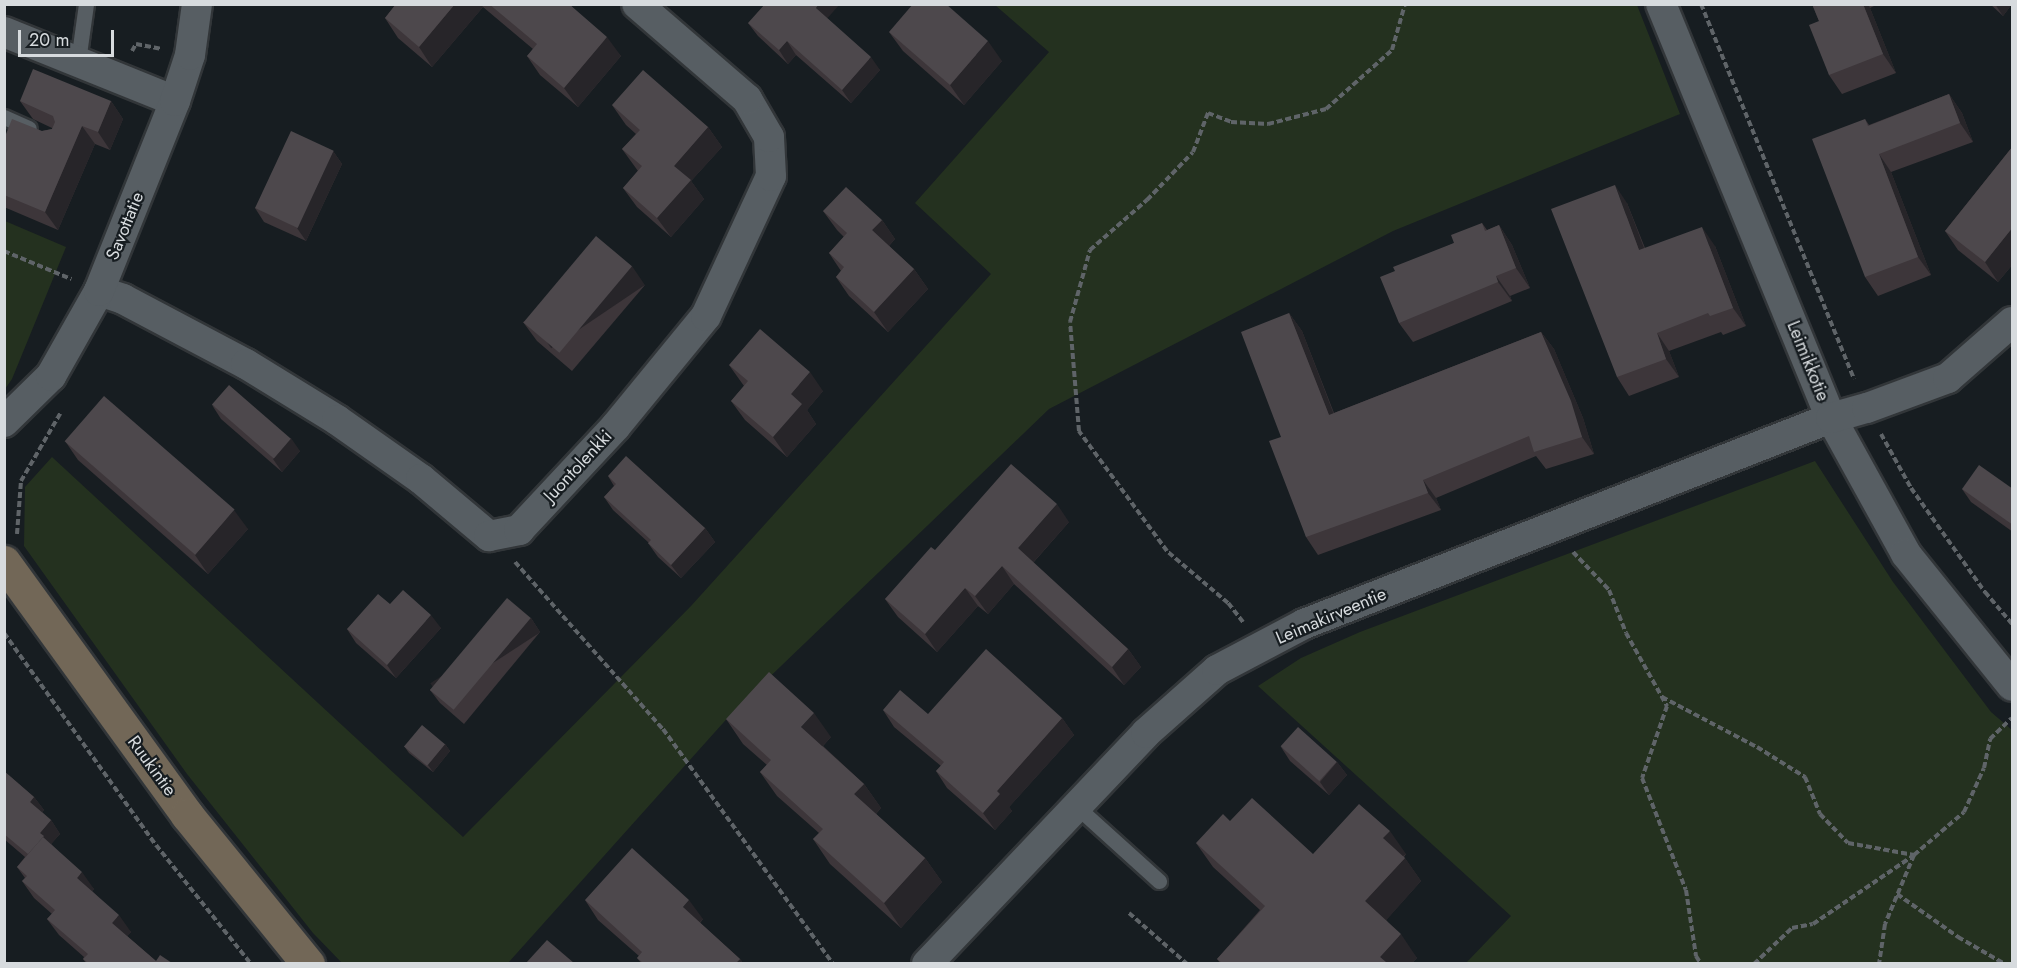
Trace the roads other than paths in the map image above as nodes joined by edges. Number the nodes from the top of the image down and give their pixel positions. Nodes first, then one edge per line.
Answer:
1 (86, 4) edge
2 (197, 4) edge
3 (637, 4) edge
4 (1661, 4) edge
5 (4, 32) edge
6 (78, 61) junction
7 (175, 101) junction
8 (4, 117) edge
9 (48, 135) edge
10 (99, 291) junction
11 (2013, 322) edge
12 (1831, 418) junction
13 (4, 422) edge
14 (4, 562) edge
15 (2013, 686) edge
16 (1076, 806) junction
17 (1159, 881) dead end
18 (308, 963) edge
19 (927, 963) edge

1 - 6 lane
2 - 7 street, Savottatie
3 - 10 street, Juontolenkki
4 - 12 street, Leimikkotie
5 - 6 street
6 - 7 street
7 - 10 street, Savottatie
8 - 9 lane
10 - 13 street, Savottatie
11 - 12 street, Leimakirveentie
12 - 15 street, Leimikkotie
12 - 16 street, Leimakirveentie
14 - 18 street, Ruukintie
16 - 17 lane
16 - 19 street, Leimakirveentie

